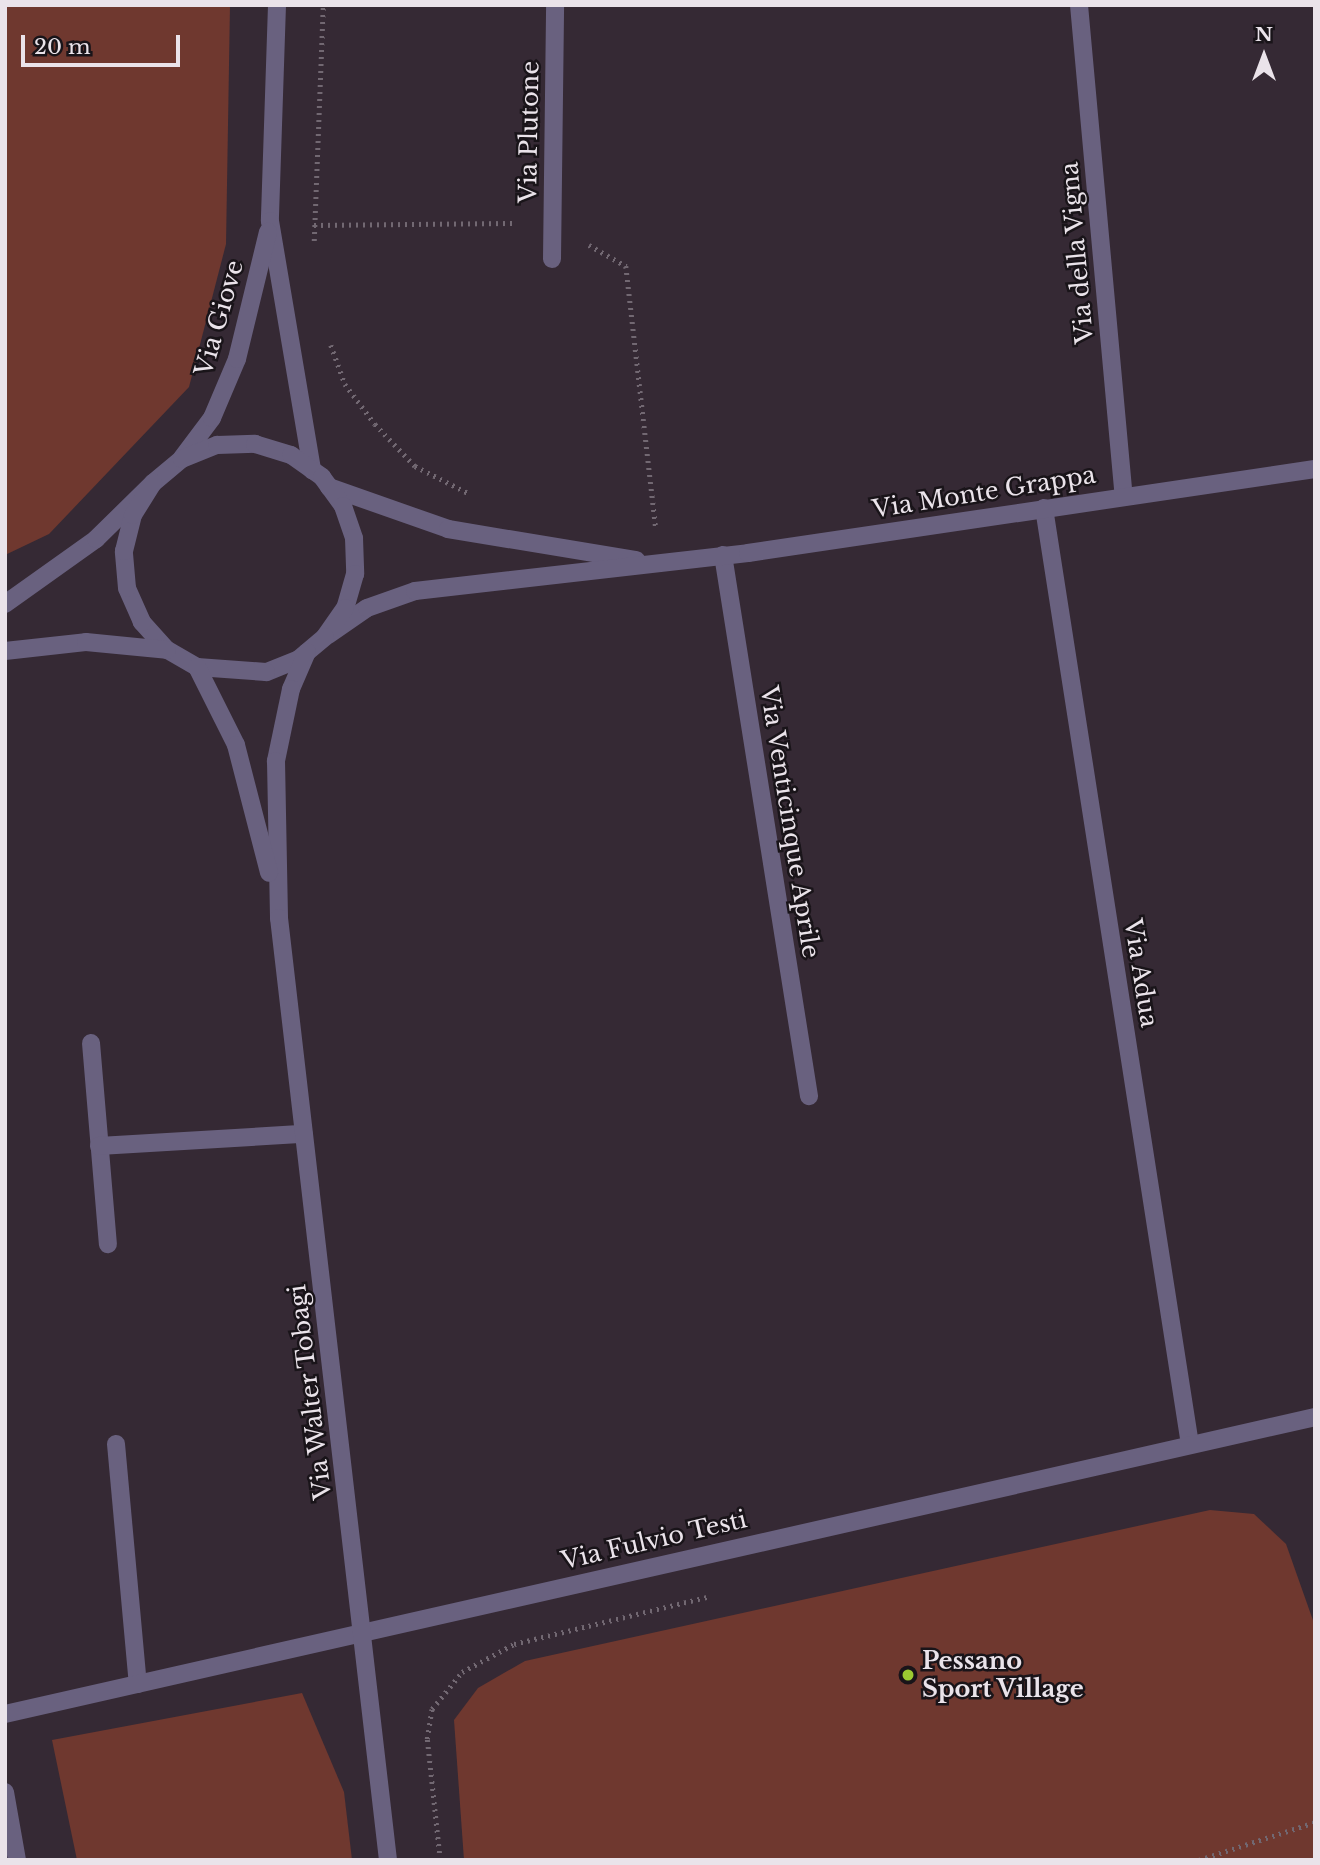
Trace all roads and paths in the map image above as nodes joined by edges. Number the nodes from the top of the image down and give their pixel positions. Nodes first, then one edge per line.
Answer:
1 (277, 5) edge
2 (323, 5) edge
3 (555, 5) edge
4 (1079, 5) edge
5 (271, 221) junction
6 (553, 223) junction
7 (314, 225) junction
8 (314, 250) dead end
9 (552, 259) dead end
10 (328, 336) dead end
11 (182, 458) junction
12 (1315, 469) edge
13 (312, 470) junction
14 (153, 482) junction
15 (329, 487) junction
16 (1124, 496) junction
17 (482, 498) dead end
18 (1044, 508) junction
19 (723, 555) junction
20 (661, 564) junction
21 (5, 604) edge
22 (326, 637) junction
23 (167, 650) junction
24 (5, 651) edge
25 (307, 652) junction
26 (197, 667) junction
27 (279, 918) junction
28 (91, 1043) dead end
29 (808, 1096) dead end
30 (304, 1134) junction
31 (99, 1146) junction
32 (108, 1244) dead end
33 (1315, 1417) edge
34 (116, 1444) dead end
35 (1190, 1445) junction
36 (718, 1594) dead end
37 (364, 1631) junction
38 (138, 1684) junction
39 (5, 1714) edge
40 (5, 1791) edge
41 (1315, 1822) edge
42 (17, 1860) edge
43 (388, 1860) edge
44 (440, 1860) edge
45 (1199, 1860) edge

1 - 5 street, Via Giove
2 - 7 path
3 - 6 street, Via Plutone
4 - 16 street, Via della Vigna
5 - 11 street, Via Giove
5 - 13 street, Via Giove
6 - 7 path
6 - 9 street, Via Plutone
6 - 20 path
7 - 8 path
10 - 17 path
11 - 13 street
11 - 14 street
12 - 16 street, Via Monte Grappa
13 - 15 street
14 - 21 street
14 - 23 street
15 - 20 street, Via Monte Grappa
15 - 22 street
16 - 18 street, Via Monte Grappa
18 - 19 street, Via Monte Grappa
18 - 35 street, Via Adua
19 - 20 street, Via Monte Grappa
19 - 29 street, Via Venticinque Aprile
20 - 22 street, Via Monte Grappa
22 - 25 street
23 - 24 street
23 - 26 street
25 - 26 street
25 - 27 street, Via Walter Tobagi
26 - 27 street, Via Walter Tobagi
27 - 30 street, Via Walter Tobagi
28 - 31 street
30 - 31 street
30 - 37 street, Via Walter Tobagi
31 - 32 street
33 - 35 street, Via Fulvio Testi
34 - 38 street
35 - 37 street, Via Fulvio Testi
36 - 44 path
37 - 38 street, Via Fulvio Testi
37 - 43 street, Via Walter Tobagi
38 - 39 street, Via Fulvio Testi
40 - 42 street
41 - 45 path

